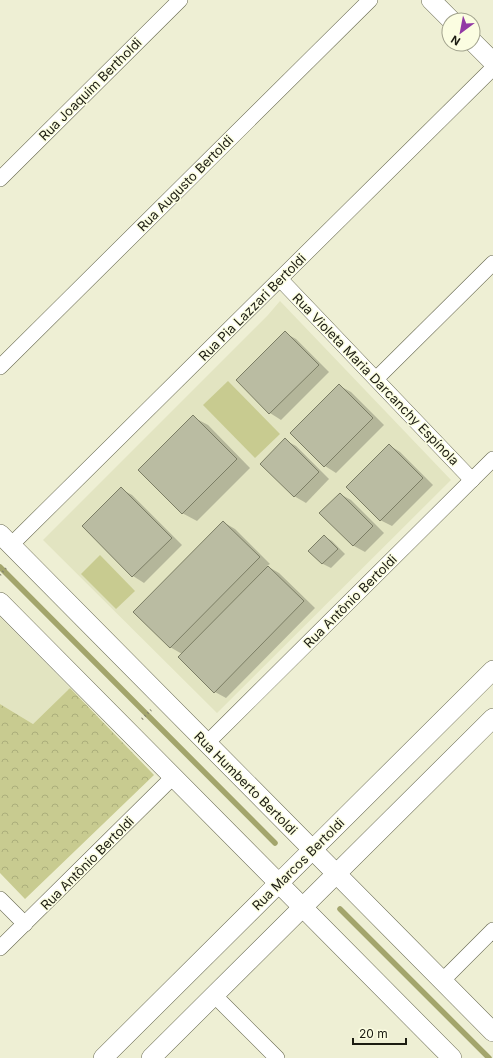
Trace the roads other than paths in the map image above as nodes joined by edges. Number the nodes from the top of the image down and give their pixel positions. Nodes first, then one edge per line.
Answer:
1 (180, 0) edge
2 (370, 0) edge
3 (431, 0) edge
4 (443, 12) edge
5 (481, 50) edge
6 (493, 62) edge
7 (493, 68) edge
8 (0, 179) edge
9 (493, 263) edge
10 (280, 279) junction
11 (0, 367) edge
12 (376, 379) junction
13 (493, 459) edge
14 (472, 480) junction
15 (5, 540) edge
16 (0, 602) edge
17 (493, 670) edge
18 (493, 718) edge
19 (207, 743) junction
20 (173, 777) junction
21 (312, 849) junction
22 (336, 874) junction
23 (279, 883) junction
24 (0, 899) edge
25 (303, 907) junction
26 (25, 924) junction
27 (493, 930) edge
28 (0, 948) edge
29 (442, 981) junction
30 (214, 995) junction
31 (493, 1032) edge
32 (102, 1058) edge
33 (150, 1058) edge
34 (277, 1058) edge
35 (452, 1058) edge

1 - 8 street, Rua Joaquim Bertholdi
2 - 11 street, Rua Augusto Bertoldi
3 - 4 street
5 - 6 street
7 - 10 street, Rua Pia Lazzari Bertoldi
9 - 12 street
10 - 12 street, Rua Violeta Maria Darcanchy Espínola
10 - 15 street, Rua Pia Lazzari Bertoldi
12 - 14 street, Rua Violeta Maria Darcanchy Espínola
13 - 14 street, Rua Antônio Bertoldi
14 - 19 street, Rua Antônio Bertoldi
15 - 19 street, Rua Humberto Bertoldi
16 - 20 street
17 - 21 street, Rua Marcos Bertoldi
18 - 22 street
19 - 21 street, Rua Humberto Bertoldi
20 - 23 street
20 - 26 street, Rua Antônio Bertoldi
21 - 22 street, Rua Humberto Bertoldi
21 - 23 street, Rua Marcos Bertoldi
22 - 25 street
22 - 29 street, Rua Humberto Bertoldi
23 - 25 street
23 - 32 street, Rua Marcos Bertoldi
24 - 26 street
25 - 30 street
25 - 35 street
26 - 28 street, Rua Antônio Bertoldi
27 - 29 street
29 - 31 street, Rua Humberto Bertoldi
30 - 33 street
30 - 34 street

